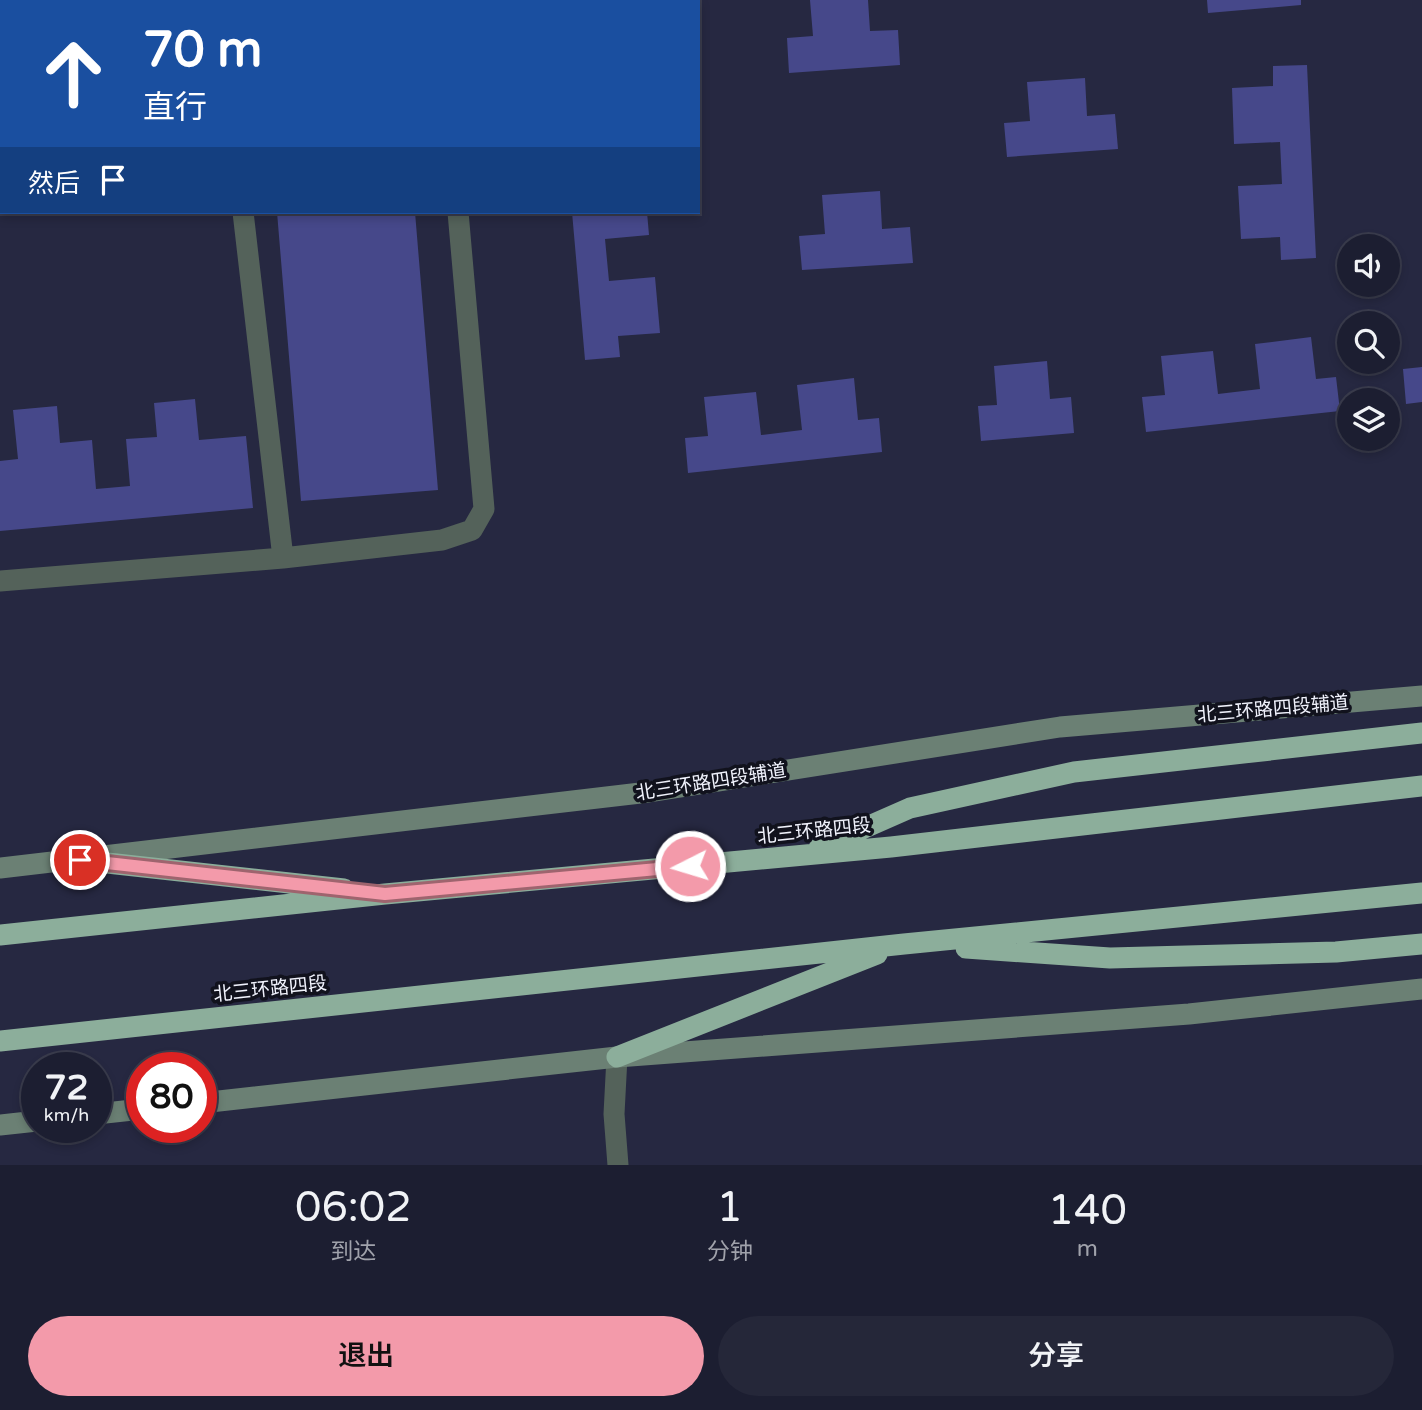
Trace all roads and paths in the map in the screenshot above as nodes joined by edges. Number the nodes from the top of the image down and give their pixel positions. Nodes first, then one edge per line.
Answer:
1 (243, 214) edge
2 (458, 214) edge
3 (283, 558) junction
4 (0, 581) edge
5 (1422, 696) edge
6 (1422, 733) edge
7 (1422, 786) edge
8 (801, 856) junction
9 (80, 860) junction
10 (0, 868) edge
11 (1422, 893) edge
12 (385, 894) junction
13 (0, 935) edge
14 (904, 944) junction
15 (1422, 944) edge
16 (1422, 989) edge
17 (0, 1041) edge
18 (617, 1057) junction
19 (217, 1101) edge
20 (21, 1123) edge
21 (0, 1125) edge
22 (618, 1165) edge

1 - 3 street
2 - 3 street
3 - 4 street
5 - 9 main road, 北三环路四段辅道
6 - 8 highway
7 - 8 highway, 北三环路四段
8 - 12 highway, 北三环路四段
9 - 10 main road, 北三环路四段辅道
9 - 12 highway
11 - 14 highway, 北三环路四段
12 - 13 highway, 北三环路四段
14 - 15 highway
14 - 17 highway, 北三环路四段
14 - 18 highway
16 - 18 main road
18 - 19 main road
18 - 22 street
20 - 21 main road

